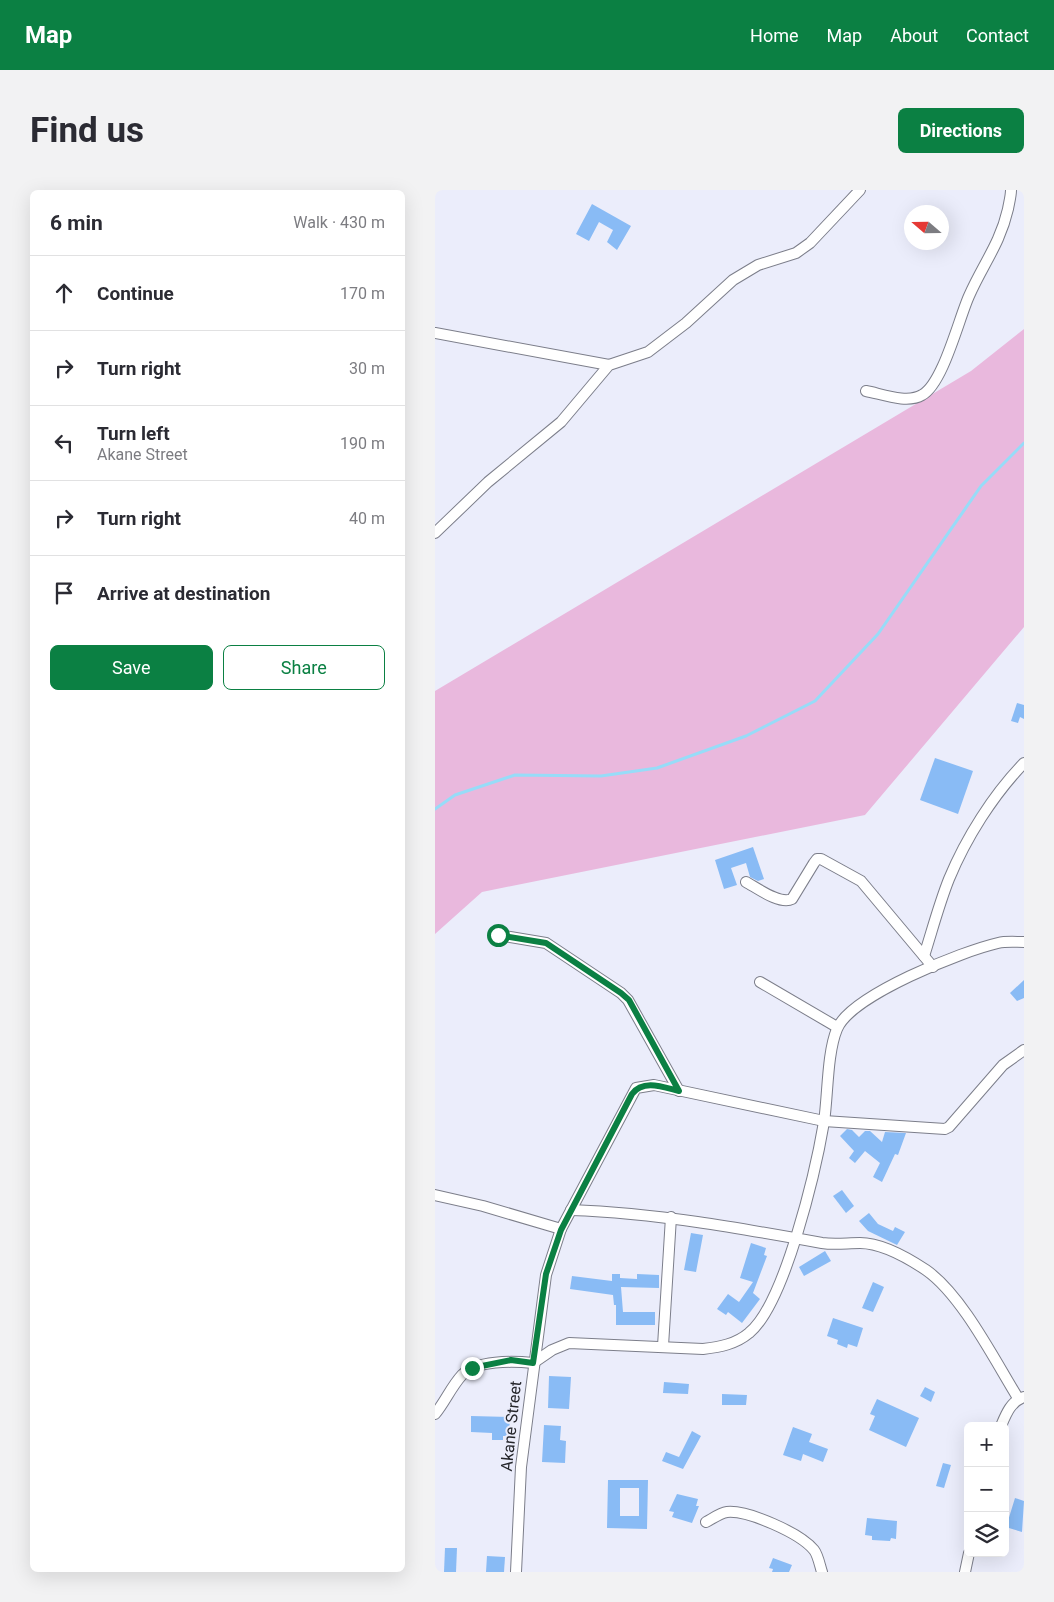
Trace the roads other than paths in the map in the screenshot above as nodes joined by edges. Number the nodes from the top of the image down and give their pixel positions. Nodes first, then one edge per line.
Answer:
1 (860, 190) edge
2 (1011, 190) edge
3 (435, 333) edge
4 (609, 365) junction
5 (866, 391) dead end
6 (435, 533) edge
7 (1024, 763) edge
8 (746, 882) dead end
9 (498, 935) dead end
10 (1024, 942) edge
11 (924, 956) junction
12 (933, 967) junction
13 (760, 982) dead end
14 (837, 1027) junction
15 (1024, 1050) edge
16 (679, 1091) junction
17 (824, 1121) junction
18 (435, 1195) edge
19 (571, 1210) junction
20 (671, 1217) junction
21 (561, 1230) junction
22 (795, 1236) junction
23 (663, 1346) junction
24 (533, 1363) junction
25 (1021, 1398) edge
26 (435, 1414) edge
27 (1003, 1422) edge
28 (706, 1522) dead end
29 (968, 1557) edge
30 (516, 1572) edge
31 (822, 1572) edge
32 (965, 1572) edge

1 - 4 street
2 - 5 street
3 - 4 street
4 - 6 street
7 - 11 street
8 - 11 street
9 - 16 street
10 - 12 street
11 - 12 street
12 - 14 street
13 - 14 street
14 - 17 street
15 - 17 street
16 - 17 street
16 - 19 street, Akane Street
17 - 22 street
18 - 21 street
19 - 20 street
19 - 21 street, Akane Street
20 - 22 street
20 - 23 street
21 - 24 street, Akane Street
22 - 23 street
22 - 25 street
23 - 24 street
24 - 26 street
24 - 30 street, Akane Street
25 - 27 street
28 - 31 street
29 - 32 street

